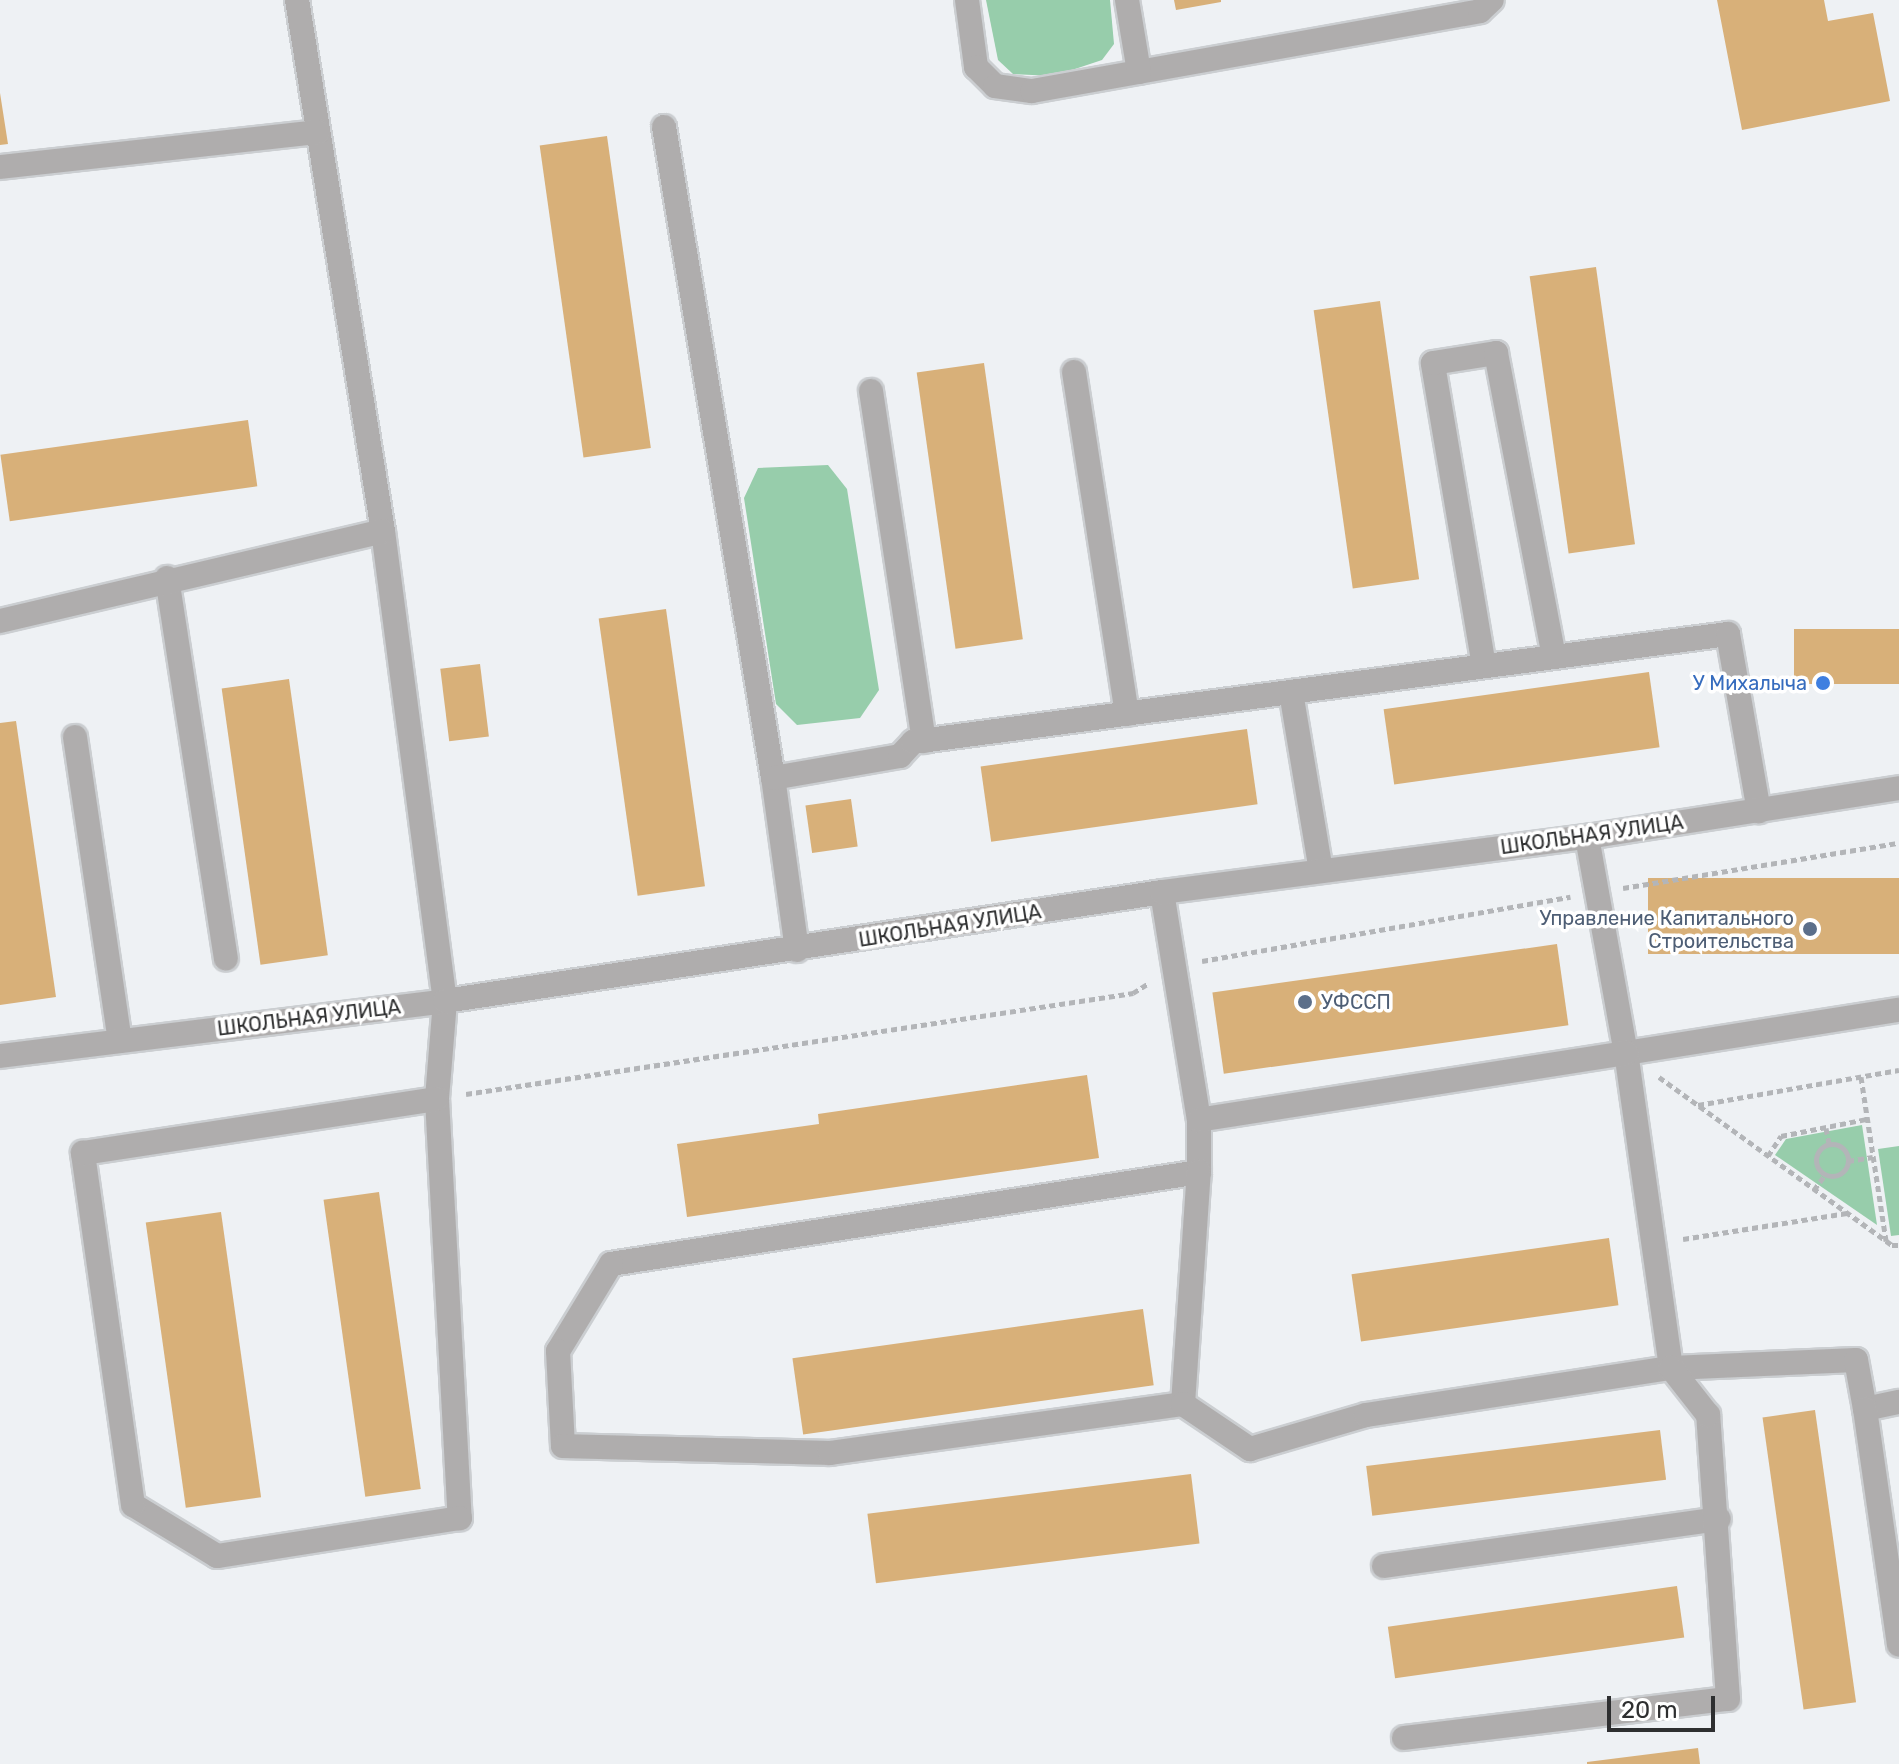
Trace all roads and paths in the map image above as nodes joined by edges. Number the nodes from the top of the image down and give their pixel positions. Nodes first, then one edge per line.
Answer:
1 (297, 0) edge
2 (967, 0) edge
3 (1127, 0) edge
4 (1492, 0) edge
5 (1139, 72) junction
6 (664, 127) dead end
7 (318, 132) junction
8 (0, 167) edge
9 (1074, 372) dead end
10 (871, 391) dead end
11 (383, 531) junction
12 (167, 578) junction
13 (0, 621) edge
14 (1554, 657) junction
15 (1484, 666) junction
16 (1291, 692) junction
17 (1127, 714) junction
18 (75, 737) dead end
19 (924, 741) junction
20 (773, 778) junction
21 (1899, 788) edge
22 (1759, 811) junction
23 (1587, 837) junction
24 (1321, 871) junction
25 (1162, 892) junction
26 (797, 950) junction
27 (226, 958) dead end
28 (445, 1001) junction
29 (1899, 1010) edge
30 (120, 1041) junction
31 (1626, 1053) junction
32 (0, 1056) edge
33 (1899, 1070) edge
34 (1861, 1077) junction
35 (437, 1099) junction
36 (1697, 1106) junction
37 (1867, 1119) junction
38 (1199, 1120) junction
39 (1826, 1128) junction
40 (1829, 1143) junction
41 (1768, 1156) junction
42 (1873, 1157) junction
43 (1848, 1161) junction
44 (1199, 1172) junction
45 (1825, 1175) junction
46 (1814, 1190) junction
47 (1848, 1213) junction
48 (1886, 1241) junction
49 (1653, 1244) junction
50 (1899, 1245) edge
51 (1671, 1368) junction
52 (1899, 1402) edge
53 (1183, 1404) junction
54 (1865, 1409) junction
55 (1719, 1519) junction
56 (1384, 1566) dead end
57 (1899, 1645) edge
58 (1404, 1738) dead end

1 - 7 street
2 - 5 street
3 - 5 street
4 - 5 street
6 - 20 street
7 - 8 street
7 - 11 street
9 - 17 street
10 - 19 street
11 - 12 street
11 - 28 street
12 - 13 street
12 - 27 street
14 - 15 street
14 - 15 street
14 - 22 street
15 - 16 street
16 - 17 street
16 - 24 street
17 - 19 street
18 - 30 street
19 - 20 street
20 - 26 street
21 - 22 street, ШКОЛЬНАЯ УЛИЦА
22 - 23 street, ШКОЛЬНАЯ УЛИЦА
23 - 24 street, ШКОЛЬНАЯ УЛИЦА
23 - 31 street
24 - 25 street, ШКОЛЬНАЯ УЛИЦА
25 - 26 street, ШКОЛЬНАЯ УЛИЦА
25 - 38 street
26 - 28 street, ШКОЛЬНАЯ УЛИЦА
28 - 30 street, ШКОЛЬНАЯ УЛИЦА
28 - 35 street
29 - 31 street
30 - 32 street, ШКОЛЬНАЯ УЛИЦА
31 - 36 path
31 - 38 street
31 - 49 street
33 - 34 path
34 - 36 path
34 - 37 path
35 - 35 street
36 - 41 path
37 - 39 path
37 - 42 path
38 - 44 street
39 - 40 path
39 - 41 path
40 - 43 path
40 - 45 path
41 - 46 path
42 - 43 path
42 - 48 path
43 - 45 path
44 - 53 street
44 - 53 street
45 - 46 path
46 - 47 path
47 - 48 path
47 - 49 path
48 - 50 path
49 - 51 street
51 - 53 street
51 - 54 street
51 - 55 street
52 - 54 street
54 - 57 street
55 - 56 street
55 - 58 street

